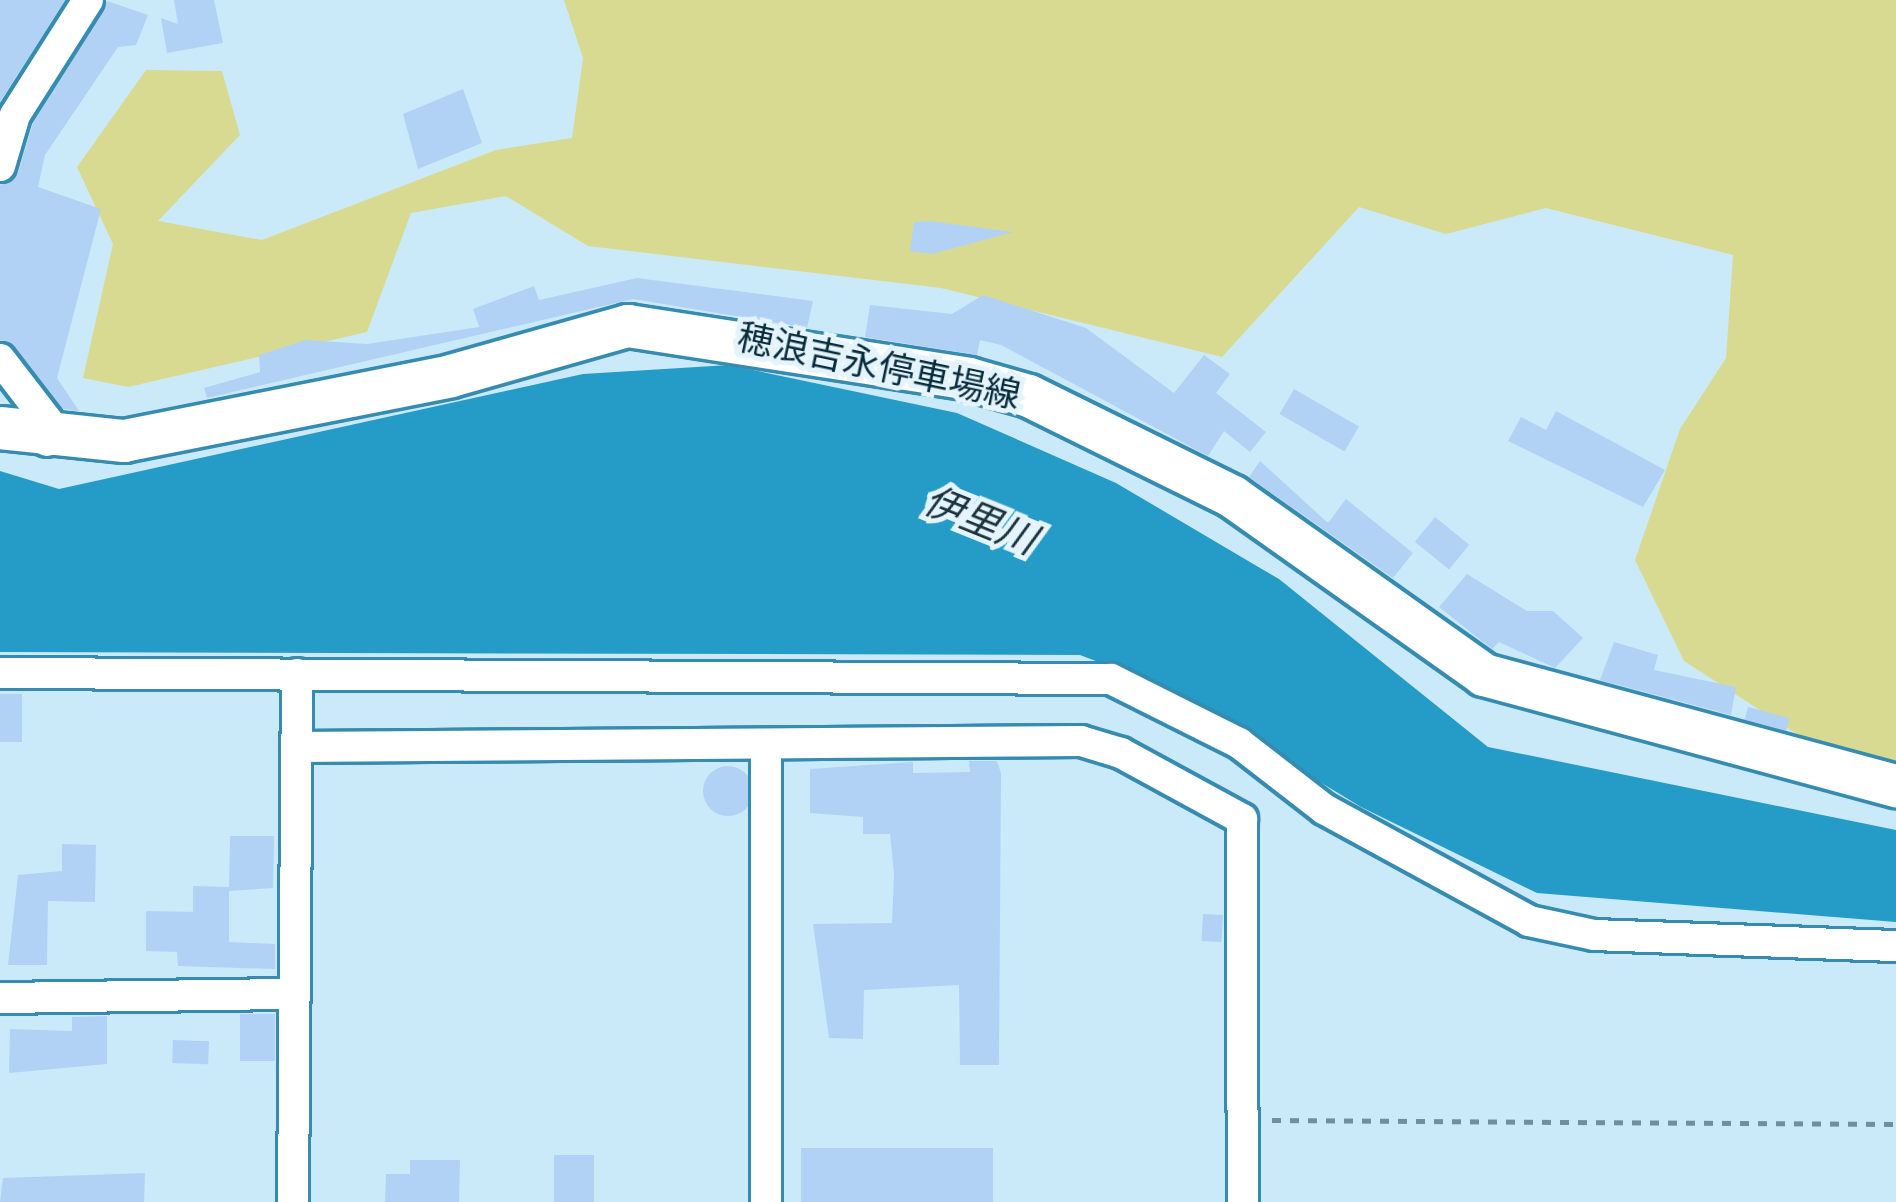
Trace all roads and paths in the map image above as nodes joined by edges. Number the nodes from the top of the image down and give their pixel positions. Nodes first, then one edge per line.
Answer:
1 (88, 0) edge
2 (0, 166) edge
3 (0, 359) edge
4 (0, 428) edge
5 (47, 441) junction
6 (0, 673) edge
7 (297, 674) junction
8 (297, 747) junction
9 (766, 748) junction
10 (1896, 786) edge
11 (1896, 946) edge
12 (295, 994) junction
13 (0, 998) edge
14 (1244, 1120) junction
15 (1896, 1124) edge
16 (293, 1202) edge
17 (766, 1202) edge
18 (1243, 1202) edge

1 - 2 street
3 - 5 street
4 - 5 main road, 穂浪吉永停車場線
5 - 10 main road, 穂浪吉永停車場線
6 - 7 street
7 - 8 street
7 - 11 street
8 - 9 street
8 - 12 street
9 - 14 street
9 - 17 street
12 - 13 street
12 - 16 street
14 - 15 path
14 - 18 street

